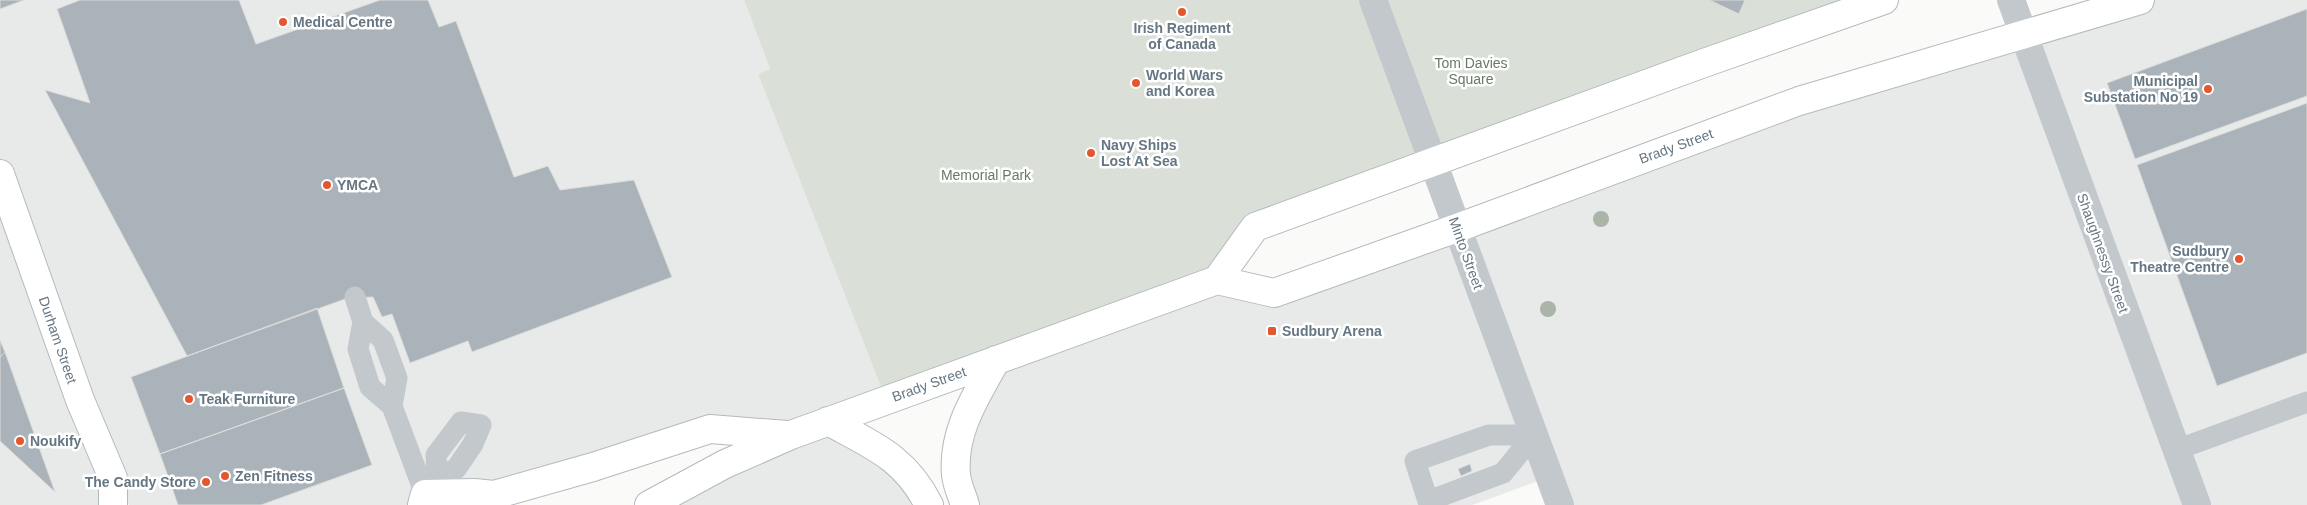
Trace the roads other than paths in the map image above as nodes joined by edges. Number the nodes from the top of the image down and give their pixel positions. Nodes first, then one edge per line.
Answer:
1 (1373, 0) edge
2 (1884, 0) edge
3 (2011, 0) edge
4 (2140, 0) edge
5 (2023, 34) junction
6 (1432, 162) junction
7 (0, 174) edge
8 (1457, 228) junction
9 (1217, 280) junction
10 (355, 297) dead end
11 (996, 360) junction
12 (2307, 402) edge
13 (828, 421) junction
14 (790, 435) junction
15 (1534, 435) junction
16 (2176, 450) junction
17 (428, 492) edge
18 (117, 500) edge
19 (649, 505) edge
20 (929, 505) edge
21 (965, 505) edge
22 (1560, 505) edge
23 (2196, 505) edge

1 - 6 street, Minto Street
2 - 6 main road
3 - 5 street, Shaughnessy Street
4 - 5 main road, Brady Street
5 - 8 main road, Brady Street
5 - 16 street, Shaughnessy Street
6 - 8 street, Minto Street
6 - 9 main road
7 - 18 main road, Durham Street
8 - 9 main road, Brady Street
8 - 15 street, Minto Street
9 - 11 main road, Brady Street
10 - 17 lane
11 - 13 main road, Brady Street
11 - 21 main road
12 - 16 lane
13 - 14 main road, Brady Street
13 - 20 main road
14 - 17 main road
14 - 19 main road, Brady Street
15 - 15 lane
15 - 22 street, Minto Street
16 - 23 street, Shaughnessy Street

